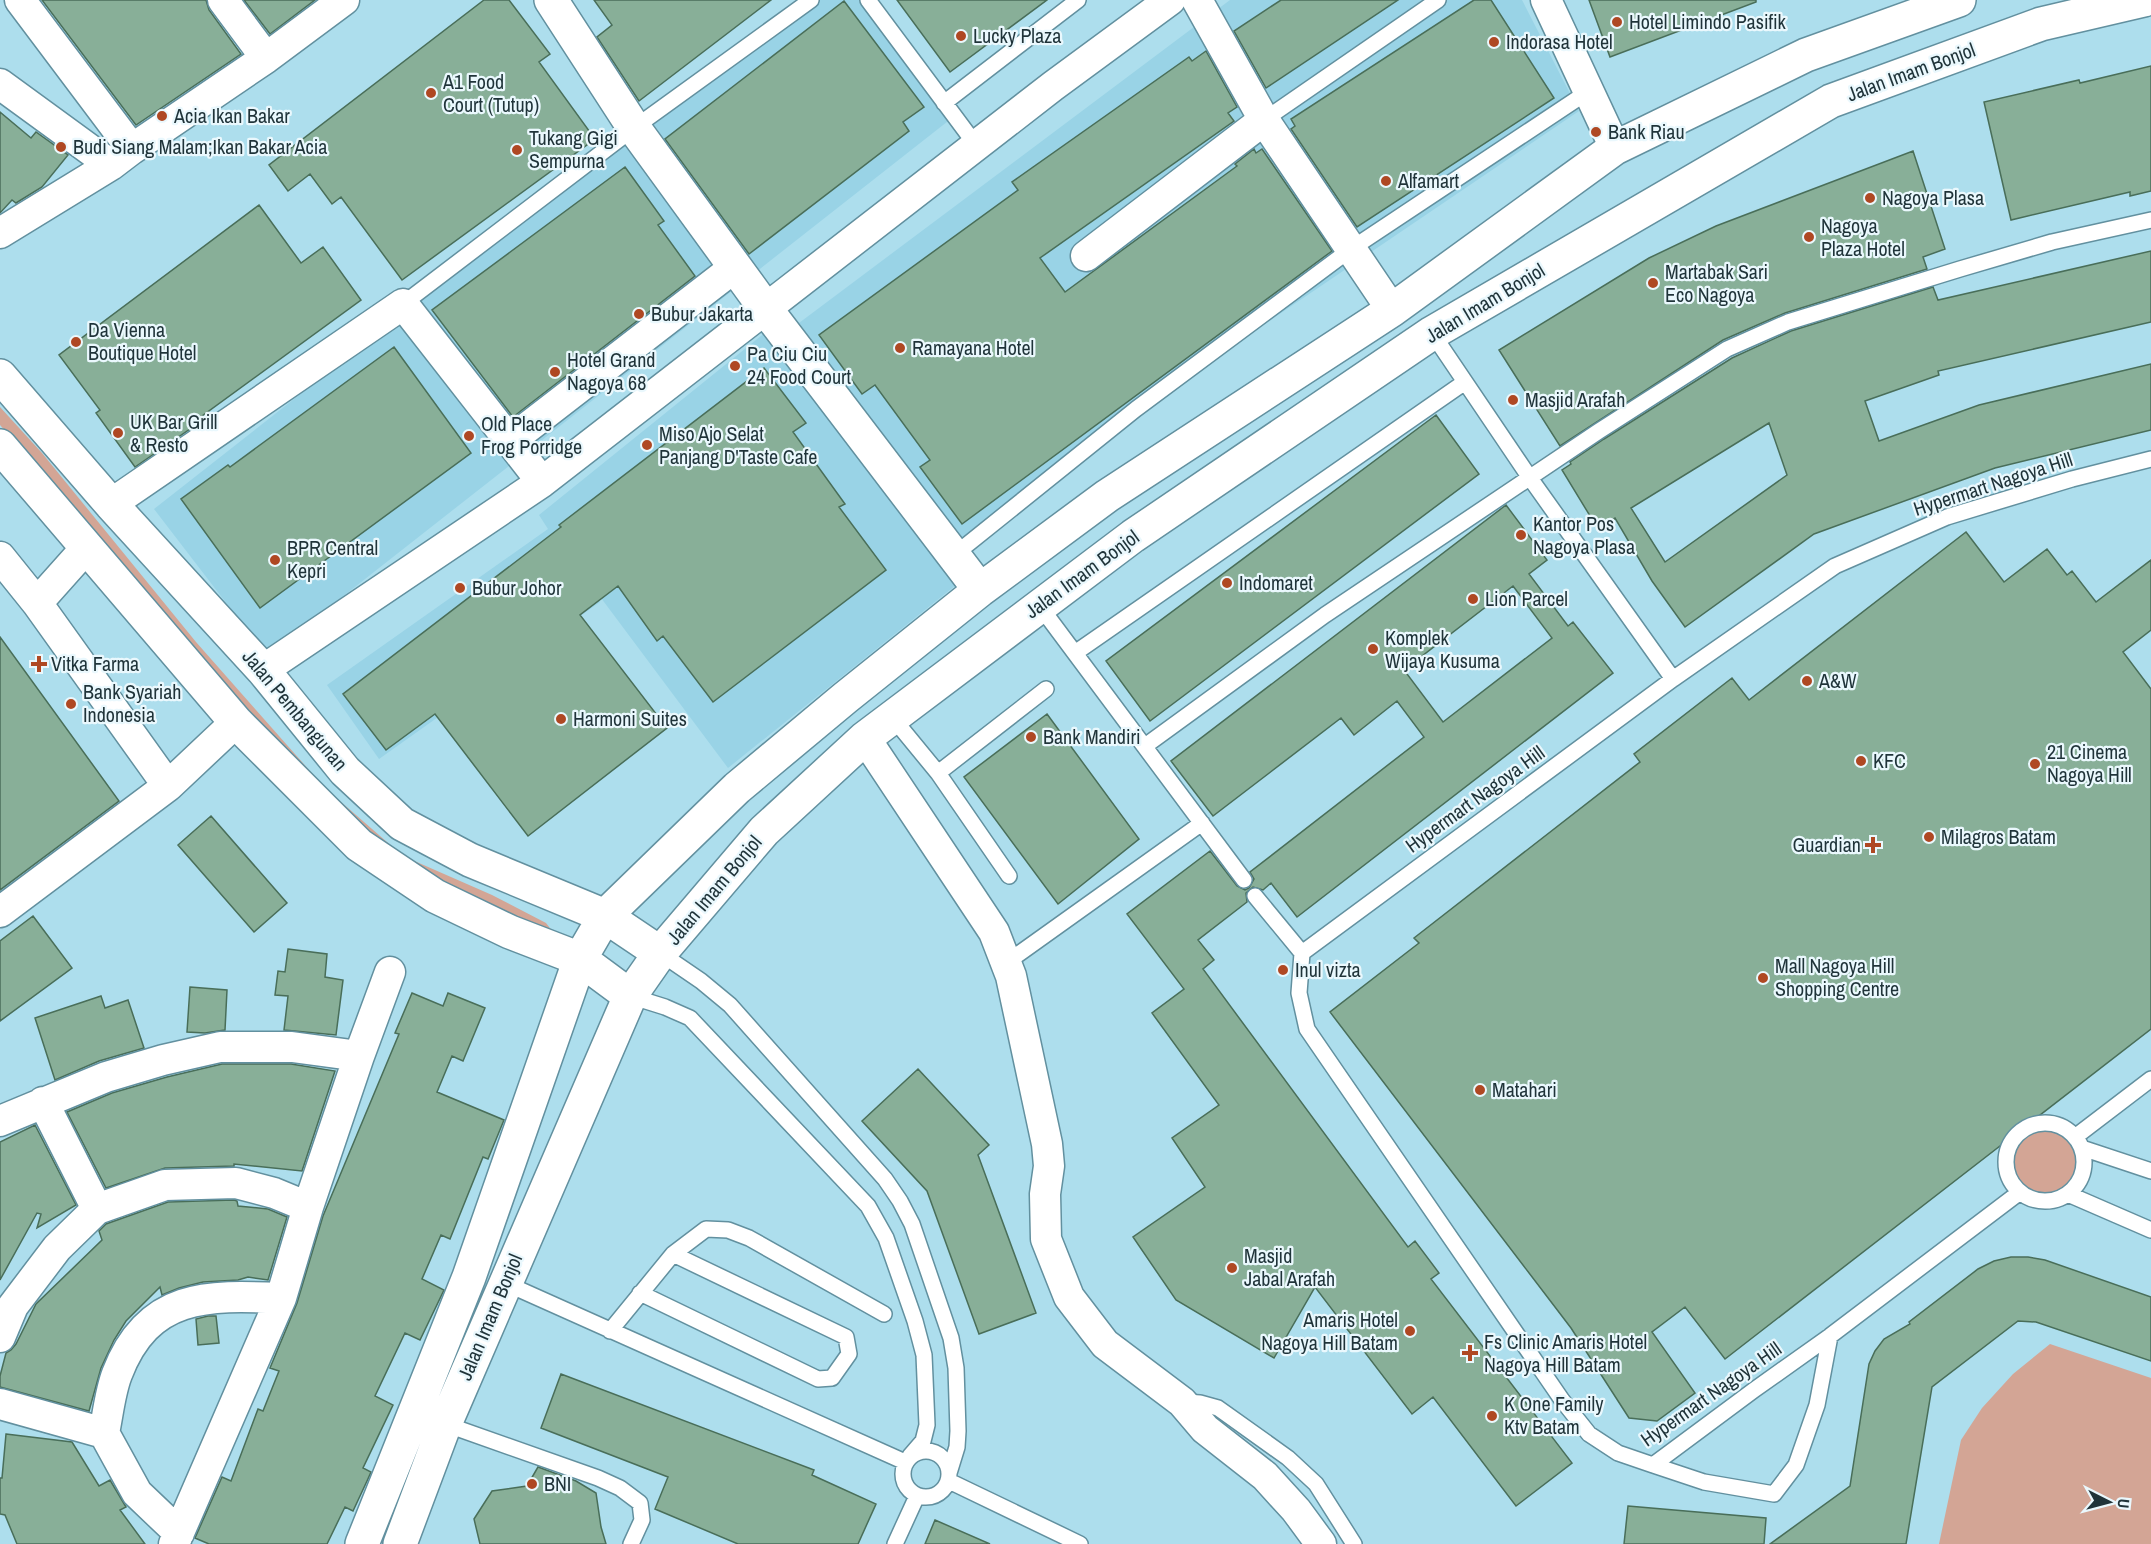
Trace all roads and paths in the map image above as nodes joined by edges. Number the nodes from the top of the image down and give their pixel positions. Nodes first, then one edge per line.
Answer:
1 (20, 0) edge
2 (223, 0) edge
3 (345, 0) edge
4 (551, 0) edge
5 (811, 0) edge
6 (868, 0) edge
7 (1078, 0) edge
8 (1170, 0) edge
9 (1197, 0) edge
10 (1438, 0) edge
11 (1546, 0) edge
12 (1959, 0) edge
13 (2144, 0) edge
14 (2040, 12) edge
15 (266, 58) junction
16 (0, 84) edge
17 (1589, 91) junction
18 (944, 103) junction
19 (1264, 120) junction
20 (633, 128) junction
21 (976, 145) junction
22 (1615, 148) junction
23 (122, 157) junction
24 (2151, 220) edge
25 (0, 233) edge
26 (1351, 249) junction
27 (1086, 256) dead end
28 (735, 267) junction
29 (403, 304) junction
30 (765, 308) junction
31 (1392, 310) junction
32 (1432, 333) junction
33 (0, 376) edge
34 (1465, 382) junction
35 (510, 441) junction
36 (0, 446) edge
37 (2151, 459) edge
38 (1530, 478) junction
39 (542, 482) junction
40 (1107, 496) junction
41 (111, 504) junction
42 (1133, 536) junction
43 (87, 547) junction
44 (953, 556) junction
45 (0, 557) edge
46 (980, 590) junction
47 (37, 603) junction
48 (1039, 605) junction
49 (1075, 653) junction
50 (263, 670) junction
51 (1673, 679) junction
52 (1046, 689) dead end
53 (892, 717) junction
54 (236, 722) junction
55 (864, 738) junction
56 (1145, 746) junction
57 (938, 773) junction
58 (168, 786) junction
59 (1202, 823) junction
60 (1009, 876) dead end
61 (1244, 880) dead end
62 (1256, 896) dead end
63 (0, 912) edge
64 (605, 916) junction
65 (660, 953) junction
66 (1302, 953) junction
67 (580, 959) junction
68 (1006, 963) junction
69 (390, 972) dead end
70 (630, 996) junction
71 (359, 1056) junction
72 (2151, 1079) edge
73 (43, 1102) junction
74 (0, 1121) edge
75 (2079, 1139) junction
76 (2151, 1171) edge
77 (2020, 1192) junction
78 (2068, 1194) junction
79 (2092, 1204) junction
80 (2003, 1205) junction
81 (308, 1207) junction
82 (97, 1209) junction
83 (2151, 1230) edge
84 (673, 1254) junction
85 (505, 1283) junction
86 (640, 1293) junction
87 (281, 1298) junction
88 (884, 1314) dead end
89 (610, 1331) junction
90 (1830, 1336) junction
91 (0, 1337) edge
92 (1182, 1402) junction
93 (0, 1404) edge
94 (445, 1424) junction
95 (104, 1432) junction
96 (908, 1459) junction
97 (1653, 1466) junction
98 (949, 1477) junction
99 (916, 1496) junction
100 (177, 1539) edge
101 (362, 1544) edge
102 (400, 1544) edge
103 (631, 1544) edge
104 (895, 1544) edge
105 (1080, 1544) edge
106 (1321, 1544) edge
107 (1354, 1544) edge

1 - 23 street
2 - 15 street
3 - 15 street
4 - 20 main road
5 - 20 lane
6 - 18 lane
7 - 18 lane
8 - 21 street
9 - 19 street
10 - 19 lane
11 - 17 street
12 - 22 main road, Jalan Imam Bonjol
13 - 14 main road, Jalan Imam Bonjol
14 - 32 main road, Jalan Imam Bonjol
15 - 23 street
16 - 23 street
17 - 22 street
17 - 26 lane
18 - 21 lane
19 - 26 street
19 - 27 street
20 - 28 main road
20 - 29 lane
21 - 30 street
22 - 31 main road, Jalan Imam Bonjol
23 - 25 street
24 - 38 lane
26 - 31 street
26 - 44 lane
28 - 30 main road
28 - 35 street
29 - 35 street
29 - 41 street
30 - 39 street
30 - 44 main road
31 - 40 main road, Jalan Imam Bonjol
32 - 34 lane
32 - 42 main road, Jalan Imam Bonjol
33 - 41 main road, Jalan Pembangunan
34 - 38 lane
34 - 49 lane
35 - 39 street
36 - 43 main road
37 - 51 lane, Hypermart Nagoya Hill
38 - 51 lane
38 - 56 lane
39 - 50 street
40 - 42 main road
40 - 46 main road, Jalan Imam Bonjol
41 - 50 main road, Jalan Pembangunan
42 - 48 main road, Jalan Imam Bonjol
43 - 47 street
43 - 54 main road
44 - 46 main road
45 - 47 street
46 - 64 main road, Jalan Imam Bonjol
47 - 58 street
48 - 49 lane
48 - 53 main road, Jalan Imam Bonjol
49 - 56 lane
50 - 64 main road, Jalan Pembangunan
51 - 66 lane, Hypermart Nagoya Hill
52 - 57 lane
53 - 55 main road, Jalan Imam Bonjol
53 - 57 lane
54 - 58 street
54 - 67 main road
55 - 65 main road, Jalan Imam Bonjol
55 - 68 street
56 - 59 lane
57 - 60 lane
58 - 63 street
59 - 61 lane
59 - 68 lane
62 - 66 lane
64 - 65 main road, Jalan Pembangunan
64 - 67 main road, Jalan Imam Bonjol
65 - 70 main road, Jalan Imam Bonjol
65 - 98 lane
66 - 97 lane, Hypermart Nagoya Hill
67 - 70 main road
67 - 101 main road, Jalan Imam Bonjol
68 - 92 street
69 - 71 street
70 - 85 main road, Jalan Imam Bonjol
70 - 96 lane
71 - 73 street
71 - 81 street
72 - 75 lane
73 - 74 street
73 - 82 street
75 - 76 lane
75 - 77 lane
75 - 78 lane
77 - 78 lane
77 - 80 lane, Hypermart Nagoya Hill
78 - 79 lane
79 - 80 lane
79 - 83 lane
80 - 90 lane, Hypermart Nagoya Hill
81 - 82 street
81 - 87 street
82 - 91 street
84 - 86 lane
84 - 86 lane
84 - 88 lane
85 - 89 lane
85 - 94 main road, Jalan Imam Bonjol
86 - 89 lane
87 - 95 street
87 - 100 street
89 - 96 lane
90 - 97 lane, Hypermart Nagoya Hill
90 - 97 lane
92 - 106 street
92 - 107 lane
93 - 95 street
94 - 102 main road, Jalan Imam Bonjol
94 - 103 lane
95 - 100 street
96 - 98 lane
96 - 99 lane
98 - 99 lane
98 - 105 lane
99 - 104 lane

